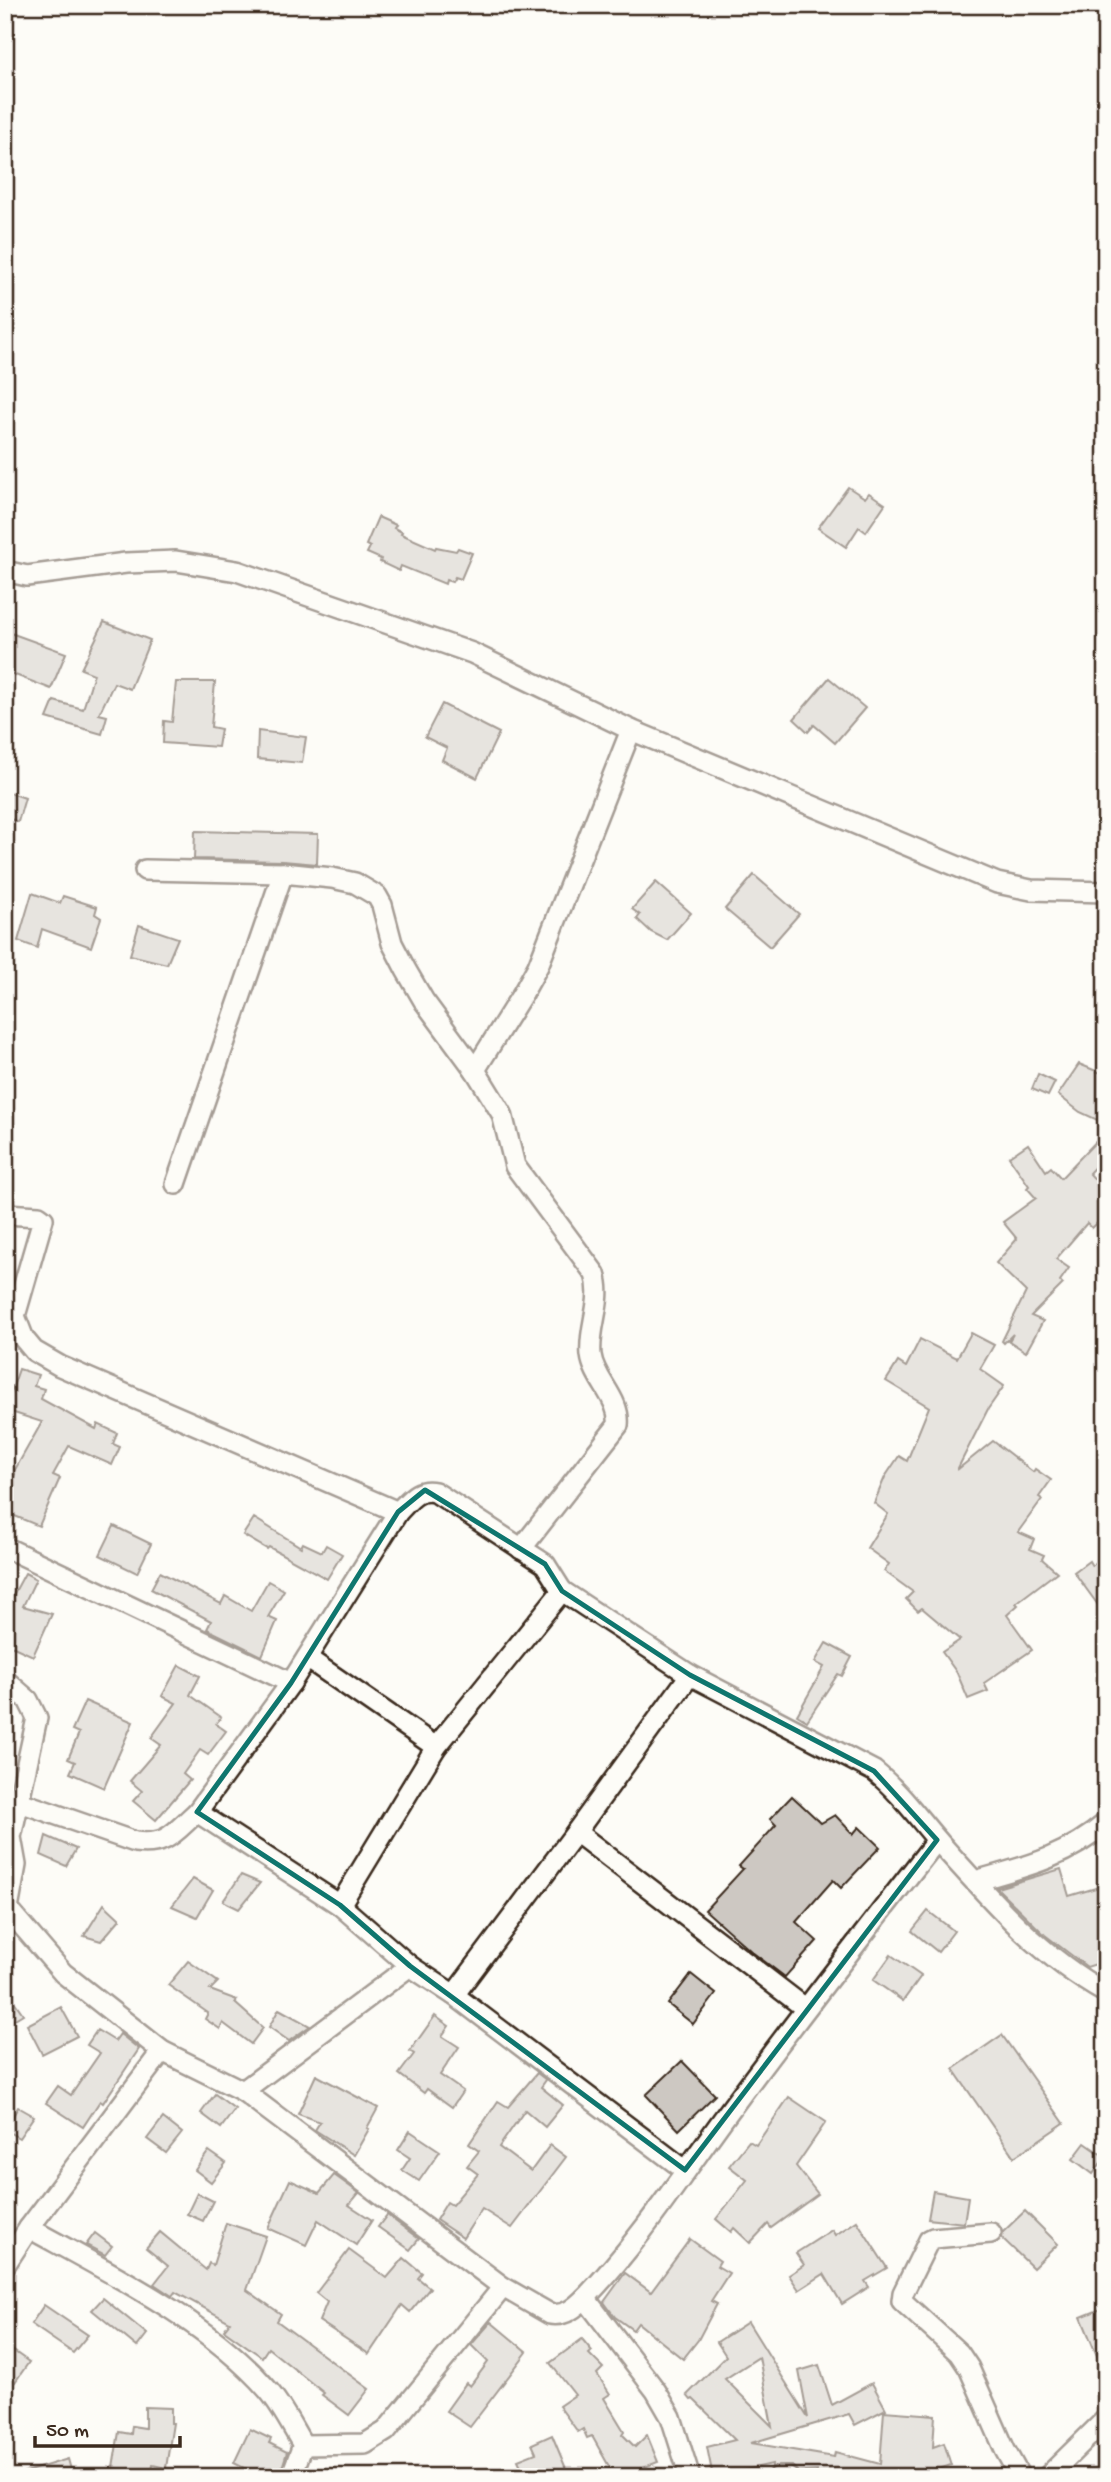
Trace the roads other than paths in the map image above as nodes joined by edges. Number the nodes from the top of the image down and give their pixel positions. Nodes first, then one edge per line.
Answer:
1 (5, 571) edge
2 (632, 730) junction
3 (145, 870) dead end
4 (284, 873) junction
5 (1106, 892) edge
6 (475, 1070) junction
7 (176, 1184) dead end
8 (5, 1214) edge
9 (398, 1512) junction
10 (5, 1547) edge
11 (521, 1549) junction
12 (562, 1591) junction
13 (307, 1658) junction
14 (690, 1675) junction
15 (5, 1680) edge
16 (291, 1683) junction
17 (436, 1747) junction
18 (17, 1801) junction
19 (197, 1812) junction
20 (1106, 1823) edge
21 (576, 1832) junction
22 (937, 1840) junction
23 (975, 1881) junction
24 (340, 1905) junction
25 (6, 1909) edge
26 (410, 1966) junction
27 (1106, 1993) edge
28 (454, 1995) junction
29 (805, 2008) junction
30 (162, 2051) junction
31 (243, 2091) junction
32 (685, 2170) junction
33 (29, 2228) junction
34 (991, 2233) dead end
35 (5, 2265) edge
36 (503, 2287) junction
37 (585, 2298) junction
38 (1106, 2419) edge
39 (303, 2445) junction
40 (291, 2477) edge
41 (690, 2477) edge
42 (778, 2477) edge
43 (788, 2477) edge
44 (1020, 2477) edge
45 (1047, 2477) edge

1 - 2 street
2 - 5 street
2 - 6 street
3 - 4 street
4 - 6 street
4 - 7 street
6 - 11 street
8 - 9 street
9 - 11 street
9 - 13 street
10 - 16 street
11 - 12 street
12 - 14 street
12 - 17 street
13 - 16 street
13 - 17 street
14 - 21 street
14 - 22 street
15 - 18 street
16 - 19 street
17 - 24 street
18 - 19 street
18 - 25 street
19 - 24 street
20 - 23 street
21 - 28 street
21 - 29 street
22 - 23 street
22 - 29 street
23 - 27 street
24 - 26 street
25 - 30 street
26 - 28 street
26 - 31 street
28 - 32 street
29 - 32 street
30 - 31 street
30 - 33 street
31 - 36 street
32 - 37 street
33 - 35 street
33 - 39 street
34 - 44 street
36 - 37 street
36 - 39 street
37 - 41 street
38 - 45 street
39 - 40 street
42 - 43 street

